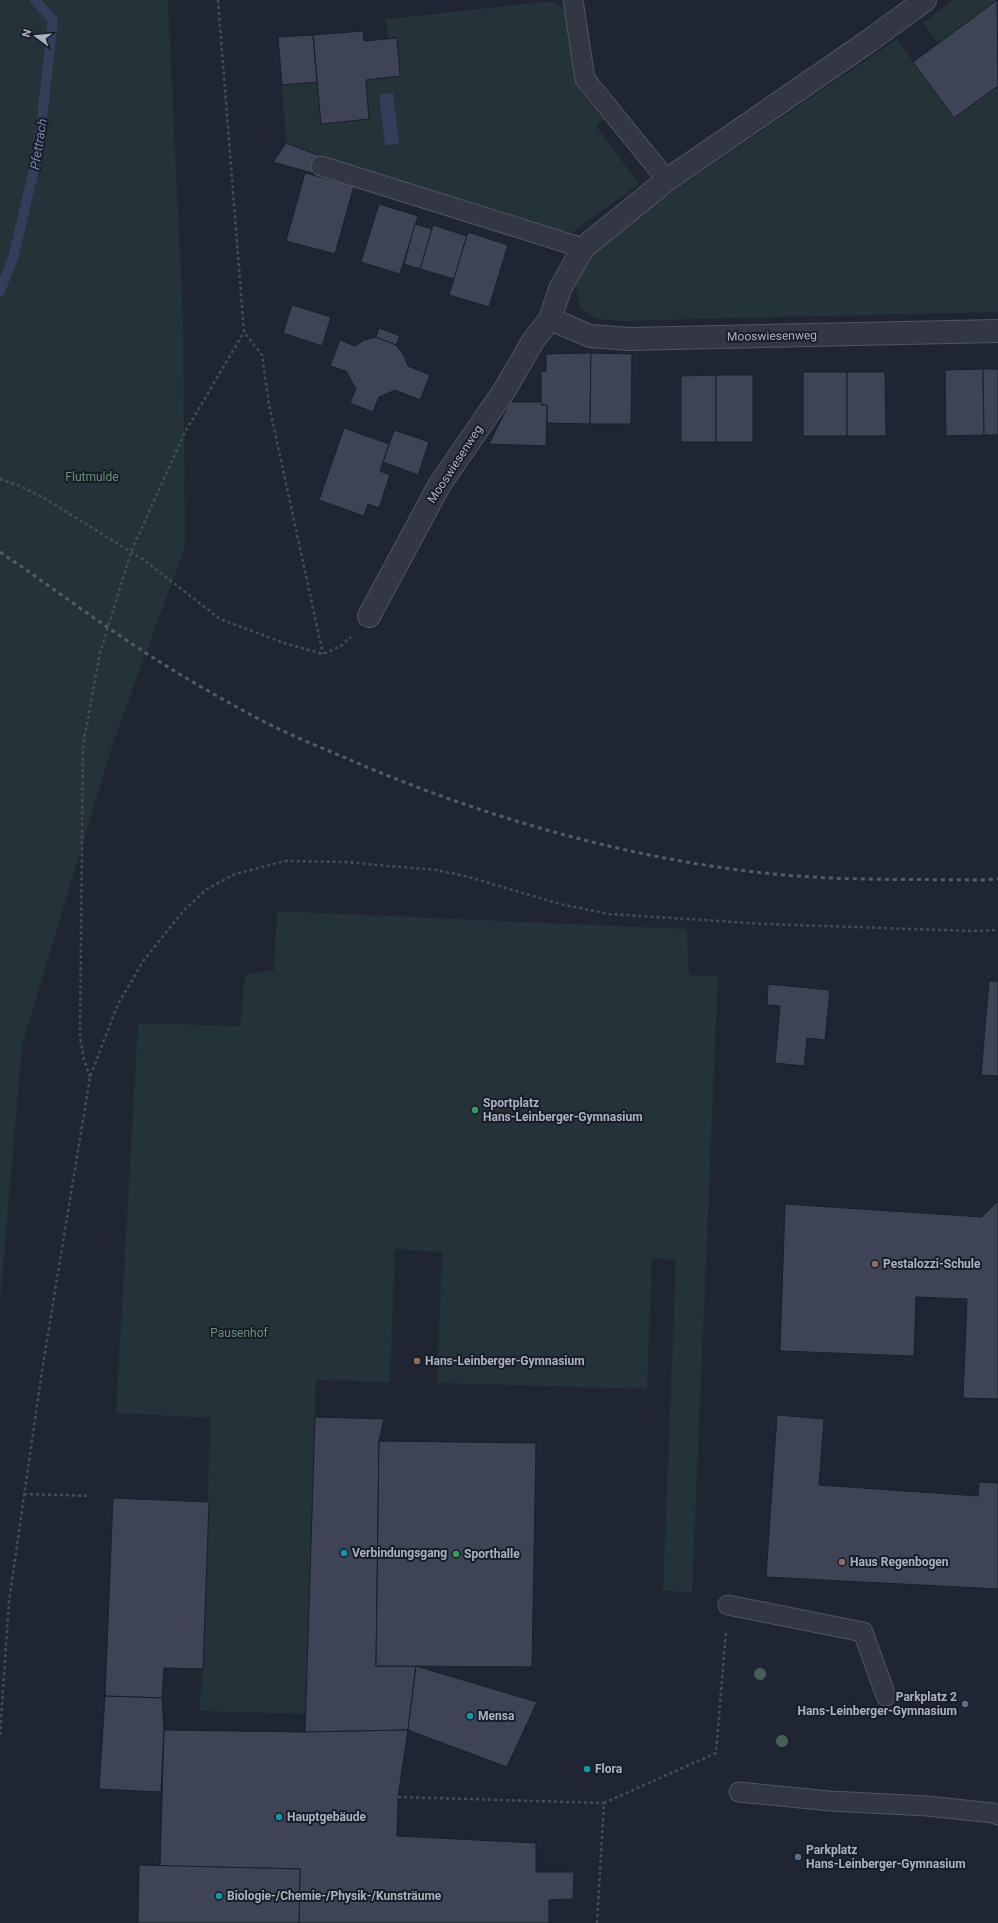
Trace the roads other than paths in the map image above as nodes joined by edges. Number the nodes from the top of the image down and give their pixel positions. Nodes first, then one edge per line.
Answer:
1 (573, 0) edge
2 (925, 0) edge
3 (321, 166) dead end
4 (667, 180) junction
5 (583, 248) junction
6 (550, 319) junction
7 (998, 331) edge
8 (370, 616) dead end
9 (728, 1605) road end
10 (886, 1696) dead end
11 (739, 1792) dead end
12 (998, 1815) edge

1 - 4 lane
2 - 4 street, Mooswiesenweg
3 - 5 lane
4 - 5 street, Mooswiesenweg
5 - 6 street, Mooswiesenweg
6 - 7 street, Mooswiesenweg
6 - 8 street, Mooswiesenweg
9 - 10 lane
11 - 12 lane

